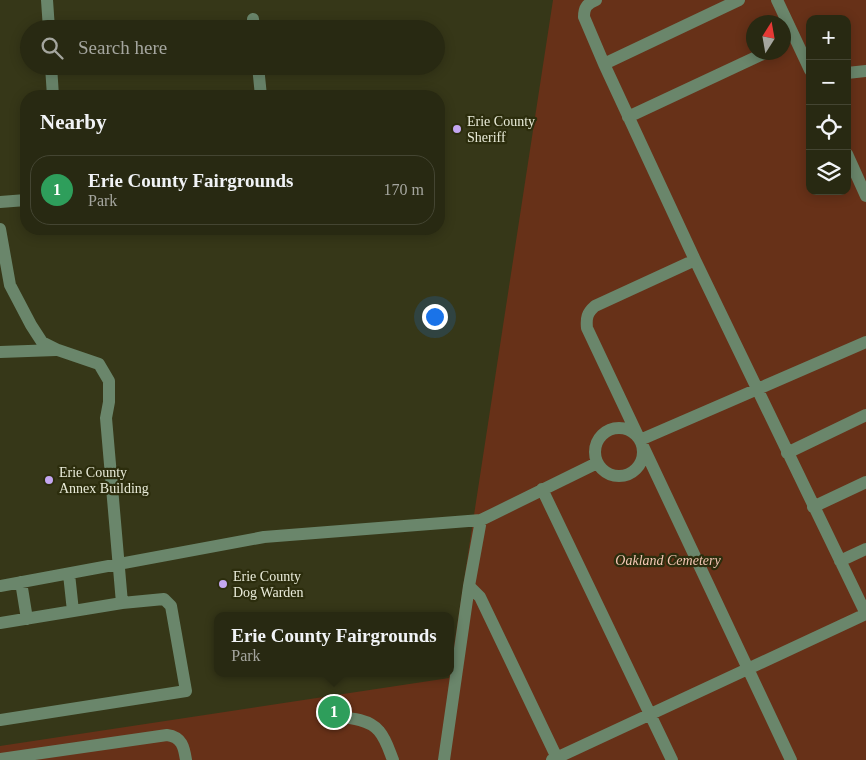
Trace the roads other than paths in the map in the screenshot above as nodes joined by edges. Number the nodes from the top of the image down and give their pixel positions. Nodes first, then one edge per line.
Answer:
1 (47, 0) edge
2 (596, 0) edge
3 (739, 0) edge
4 (777, 0) edge
5 (48, 20) edge
6 (796, 39) junction
7 (791, 42) edge
8 (750, 60) edge
9 (806, 61) edge
10 (604, 64) junction
11 (866, 71) edge
12 (851, 73) edge
13 (53, 75) edge
14 (259, 75) edge
15 (54, 90) edge
16 (261, 90) edge
17 (628, 117) junction
18 (851, 163) edge
19 (866, 196) edge
20 (20, 200) edge
21 (0, 202) edge
22 (0, 229) edge
23 (695, 260) junction
24 (5, 288) edge
25 (866, 342) edge
26 (58, 350) junction
27 (0, 352) edge
28 (758, 388) junction
29 (866, 415) edge
30 (640, 440) junction
31 (787, 452) junction
32 (597, 463) junction
33 (866, 482) edge
34 (542, 489) junction
35 (813, 507) junction
36 (482, 520) junction
37 (866, 549) edge
38 (840, 561) junction
39 (118, 565) junction
40 (69, 574) junction
41 (20, 582) junction
42 (0, 586) edge
43 (469, 586) junction
44 (122, 603) junction
45 (73, 611) junction
46 (866, 614) edge
47 (27, 619) junction
48 (0, 623) edge
49 (748, 668) junction
50 (322, 715) dead end
51 (650, 715) junction
52 (0, 720) edge
53 (0, 759) edge
54 (556, 759) edge
55 (186, 760) edge
56 (393, 760) edge
57 (444, 760) edge
58 (672, 760) edge
59 (791, 760) edge

1 - 5 lane
2 - 10 lane
3 - 10 lane
4 - 6 lane
6 - 7 lane
6 - 9 lane
8 - 17 lane
10 - 17 lane
11 - 12 lane
13 - 15 lane
14 - 16 lane
17 - 23 lane
18 - 19 lane
20 - 21 lane
22 - 24 lane
23 - 28 lane
23 - 30 lane
24 - 26 lane
25 - 28 lane
26 - 27 lane
26 - 39 lane
28 - 30 lane
28 - 31 lane
29 - 31 lane
30 - 32 lane
30 - 32 lane
30 - 49 lane
31 - 35 lane
32 - 34 lane
33 - 35 lane
34 - 36 lane
34 - 51 lane
35 - 38 lane
36 - 39 lane
36 - 43 lane
37 - 38 lane
38 - 46 lane
39 - 40 lane
39 - 44 lane
40 - 41 lane
40 - 45 lane
41 - 42 lane
41 - 47 lane
43 - 54 lane
43 - 57 lane
44 - 45 lane
44 - 52 lane
45 - 47 lane
46 - 49 lane
47 - 48 lane
49 - 51 lane
49 - 59 lane
50 - 56 lane
51 - 54 lane
51 - 58 lane
53 - 55 lane

